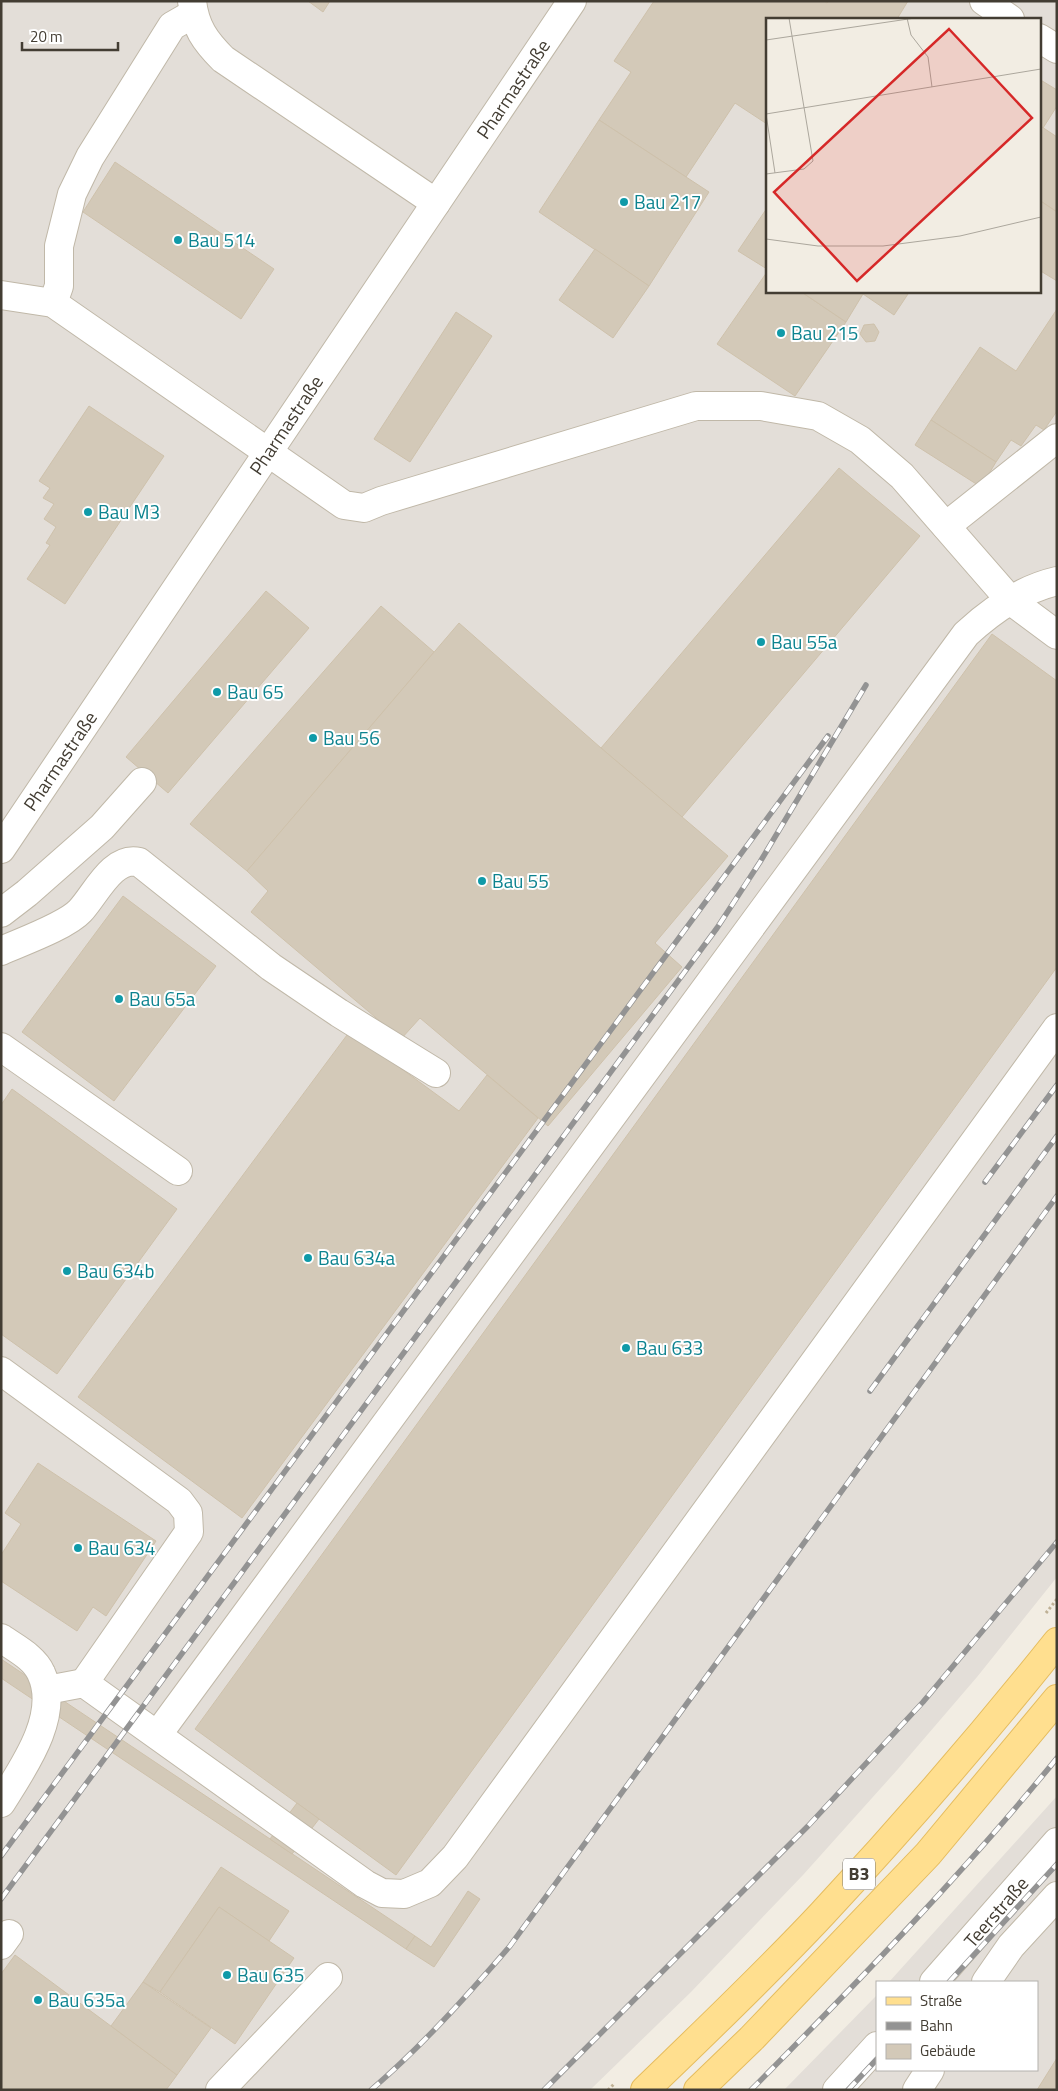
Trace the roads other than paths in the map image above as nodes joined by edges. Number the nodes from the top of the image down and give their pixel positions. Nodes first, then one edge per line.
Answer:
1 (572, 1) edge
2 (984, 1) edge
3 (193, 8) edge
4 (1009, 18) edge
5 (1040, 39) edge
6 (1057, 49) edge
7 (436, 203) junction
8 (1, 295) edge
9 (53, 303) junction
10 (1057, 438) edge
11 (267, 452) junction
12 (946, 526) junction
13 (1057, 581) edge
14 (1010, 600) junction
15 (1057, 635) edge
16 (142, 782) dead end
17 (1, 849) edge
18 (1, 913) edge
19 (1, 951) edge
20 (1057, 1028) edge
21 (1, 1048) edge
22 (436, 1074) dead end
23 (178, 1171) dead end
24 (1, 1371) edge
25 (1, 1638) edge
26 (1057, 1642) edge
27 (84, 1683) junction
28 (46, 1690) junction
29 (1057, 1699) edge
30 (158, 1734) junction
31 (1, 1803) edge
32 (1057, 1842) edge
33 (1057, 1896) edge
34 (328, 1977) dead end
35 (935, 1981) edge
36 (987, 1981) edge
37 (876, 2047) edge
38 (929, 2071) edge
39 (220, 2090) edge
40 (645, 2090) edge
41 (698, 2090) edge
42 (837, 2090) edge
43 (917, 2090) edge

1 - 7 street, Pharmastraße
2 - 4 street
3 - 7 street
3 - 9 street
5 - 6 street
7 - 11 street, Pharmastraße
8 - 9 street
9 - 11 street
10 - 12 street
11 - 12 street
11 - 17 street, Pharmastraße
12 - 14 street
13 - 14 street
14 - 15 street
14 - 30 street
16 - 18 street
19 - 22 street
20 - 30 street
21 - 23 street
24 - 27 street
25 - 28 street
26 - 40 main road, B3
27 - 28 street
27 - 30 street
28 - 31 street
29 - 41 main road, B3
32 - 35 street, Teerstraße
33 - 36 street
34 - 39 street
37 - 42 street
38 - 43 street

